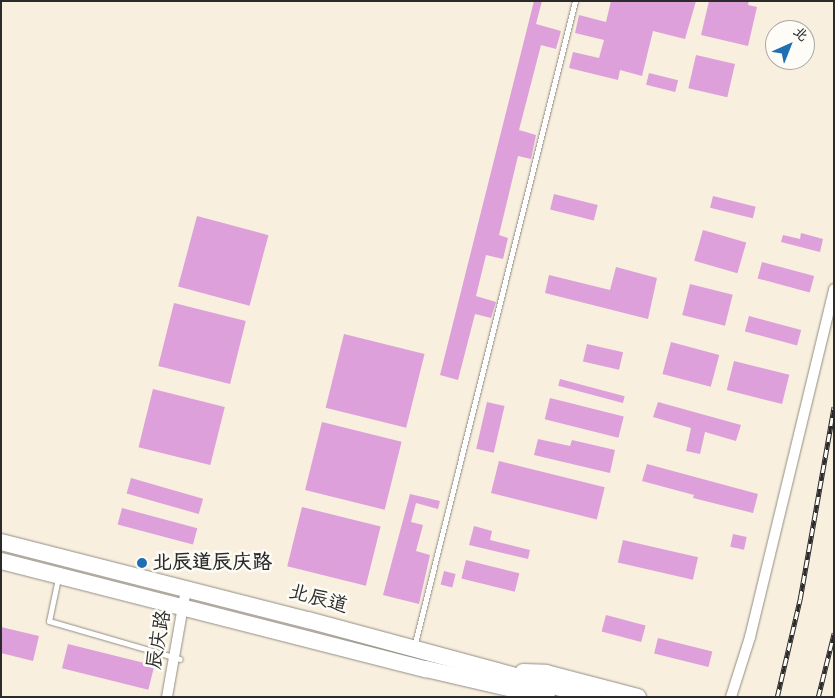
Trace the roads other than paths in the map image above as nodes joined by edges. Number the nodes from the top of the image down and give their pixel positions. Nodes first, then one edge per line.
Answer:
1 (575, 1) edge
2 (834, 289) edge
3 (1, 542) edge
4 (1, 561) edge
5 (58, 575) junction
6 (189, 589) junction
7 (186, 608) junction
8 (414, 648) junction
9 (177, 658) junction
10 (409, 664) junction
11 (499, 679) junction
12 (167, 697) edge
13 (172, 697) edge
14 (523, 697) edge
15 (547, 697) edge
16 (594, 697) edge
17 (638, 697) edge
18 (731, 697) edge

1 - 8 lane
2 - 18 street
3 - 6 main road, 北辰道
4 - 5 main road, 北辰道
5 - 7 main road, 北辰道
5 - 9 lane
6 - 7 street, 辰庆路
6 - 8 main road, 北辰道
7 - 9 street, 辰庆路
7 - 10 main road, 北辰道
8 - 10 lane
8 - 11 main road, 北辰道
9 - 12 street, 辰庆路
9 - 13 street, 辰庆路
10 - 11 main road, 北辰道
11 - 14 main road
11 - 15 main road, 北辰道
11 - 16 main road, 北辰道
11 - 17 main road

